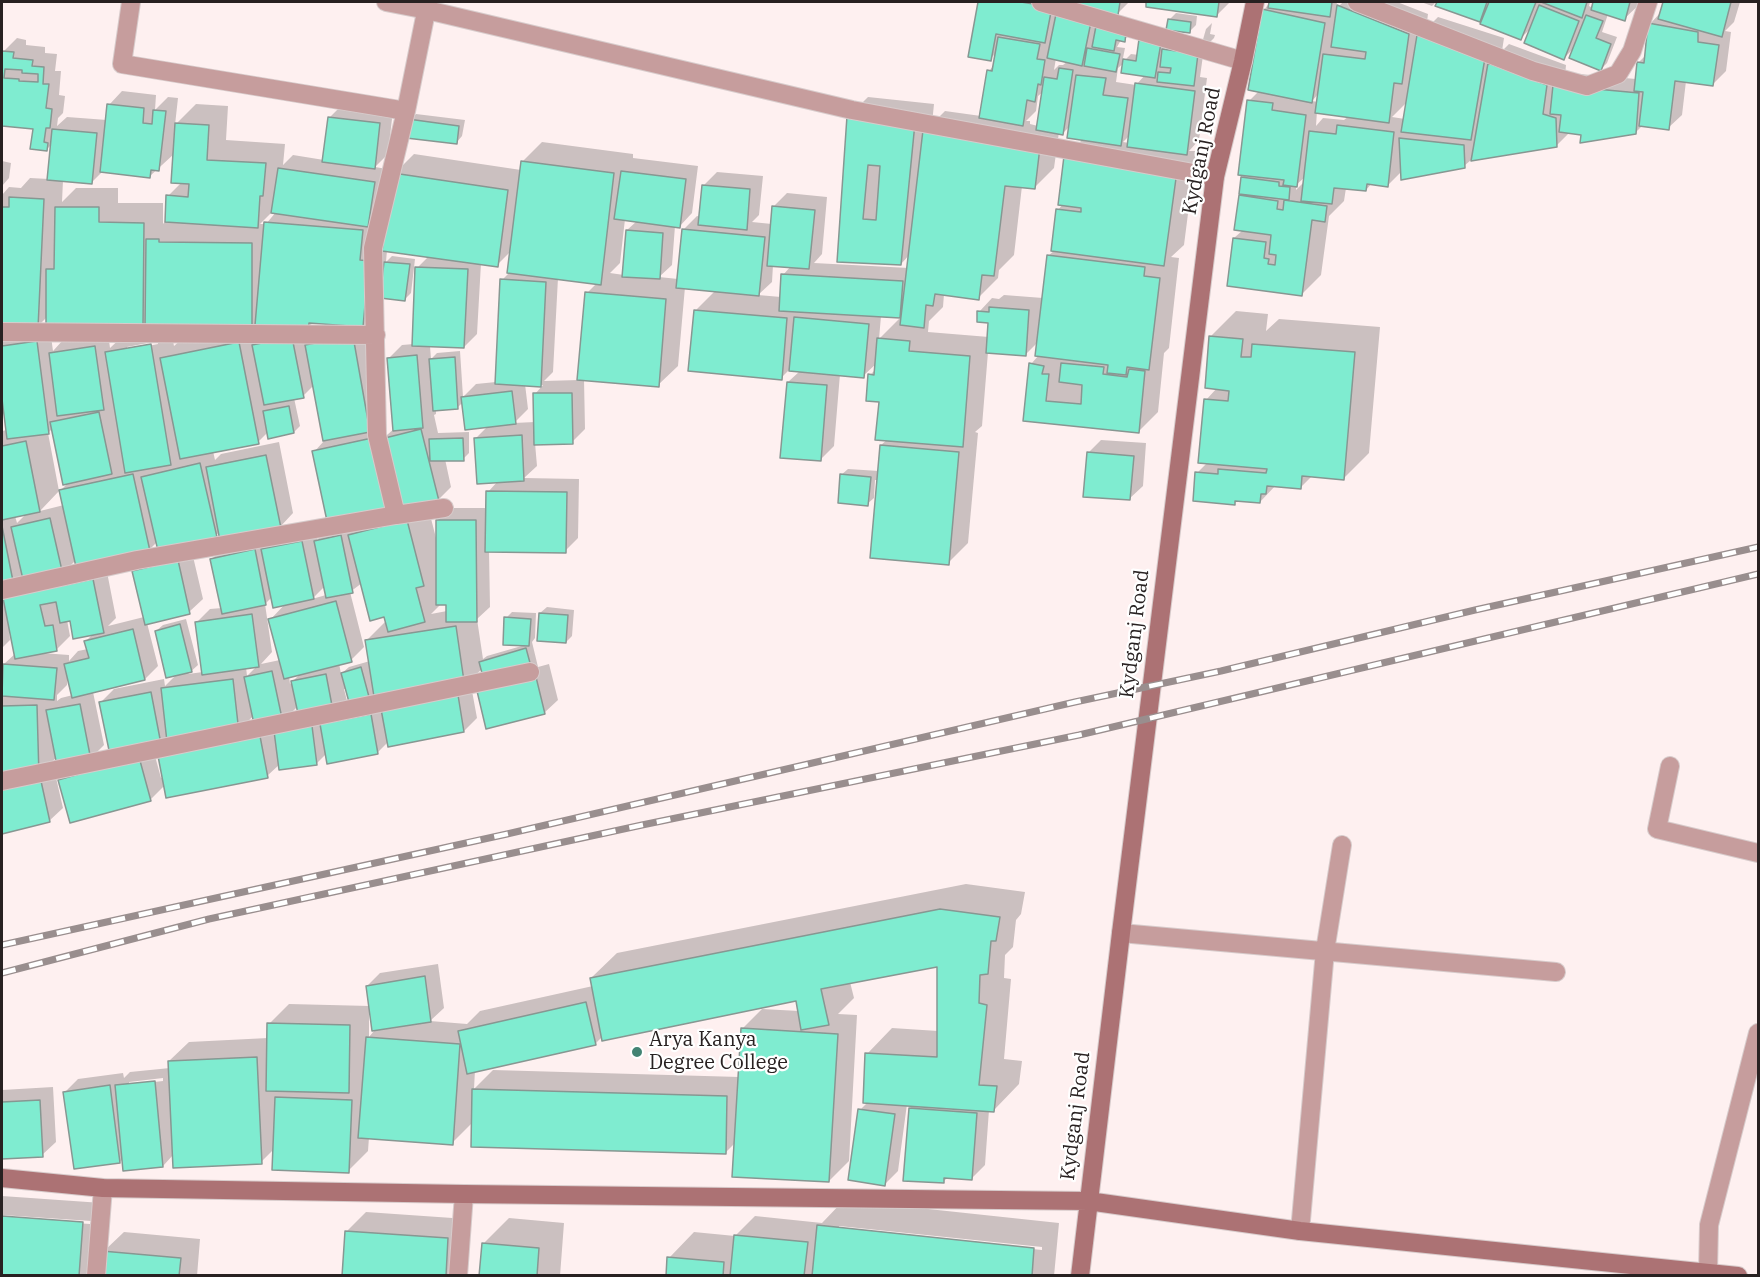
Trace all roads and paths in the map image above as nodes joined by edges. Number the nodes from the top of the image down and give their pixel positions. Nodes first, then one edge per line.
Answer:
1 (131, 2) edge
2 (386, 2) edge
3 (1041, 2) edge
4 (1255, 2) edge
5 (1357, 2) edge
6 (1648, 2) edge
7 (428, 6) edge
8 (1244, 62) junction
9 (406, 111) junction
10 (1215, 177) junction
11 (2, 332) edge
12 (376, 335) junction
13 (444, 508) dead end
14 (396, 515) junction
15 (2, 590) edge
16 (530, 672) dead end
17 (1670, 766) dead end
18 (2, 781) edge
19 (1342, 845) dead end
20 (1758, 853) edge
21 (1121, 933) junction
22 (1325, 951) junction
23 (1556, 972) dead end
24 (1758, 1033) edge
25 (2, 1178) edge
26 (103, 1188) junction
27 (464, 1194) junction
28 (1088, 1201) junction
29 (1300, 1231) junction
30 (1708, 1272) junction
31 (96, 1275) edge
32 (459, 1275) edge
33 (1080, 1275) edge
34 (1738, 1275) edge

1 - 9 street
2 - 7 street
3 - 8 street
4 - 8 main road, Kydganj Road
5 - 6 street
7 - 9 street
7 - 10 street
8 - 10 main road, Kydganj Road
9 - 12 street
10 - 21 main road, Kydganj Road
11 - 12 street
12 - 14 street
13 - 14 street
14 - 15 street
16 - 18 street
17 - 20 street
19 - 22 street
21 - 22 street
21 - 28 main road, Kydganj Road
22 - 23 street
22 - 29 street
24 - 30 street
25 - 26 main road
26 - 27 main road
26 - 31 street
27 - 28 main road
27 - 32 street
28 - 29 main road
28 - 33 main road, Kydganj Road
29 - 30 main road
30 - 34 main road

